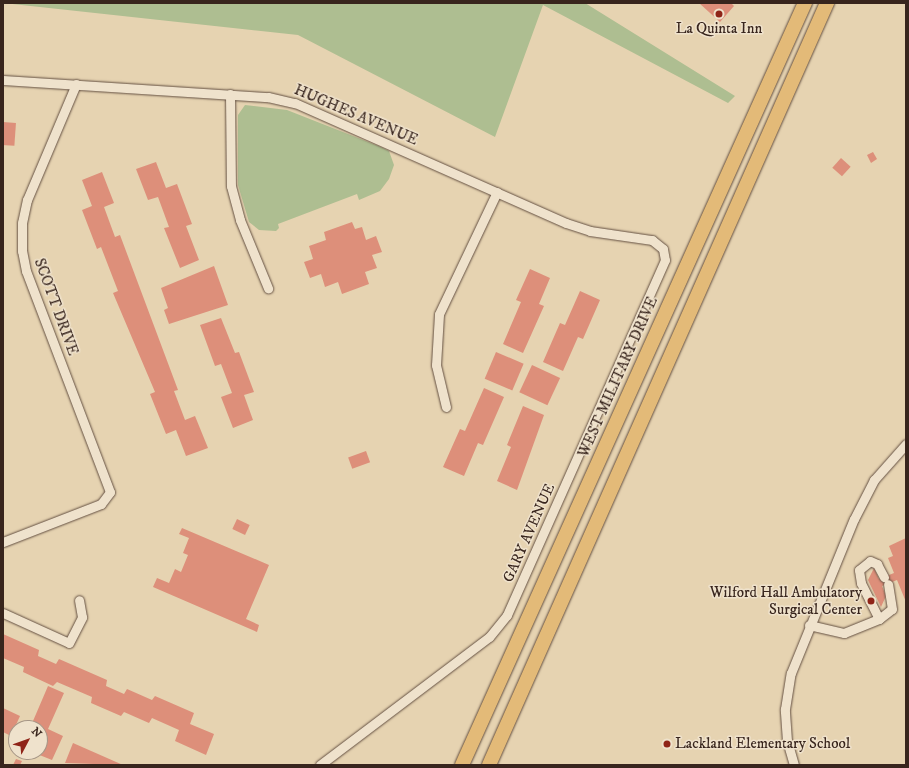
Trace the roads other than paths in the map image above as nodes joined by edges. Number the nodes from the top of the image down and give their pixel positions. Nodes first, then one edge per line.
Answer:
1 (805, 3) edge
2 (827, 3) edge
3 (3, 80) edge
4 (76, 84) junction
5 (230, 94) junction
6 (497, 192) junction
7 (659, 242) joint
8 (268, 288) dead end
9 (446, 407) dead end
10 (906, 444) edge
11 (3, 542) edge
12 (79, 600) dead end
13 (3, 613) edge
14 (879, 619) junction
15 (809, 625) junction
16 (320, 765) edge
17 (462, 765) edge
18 (488, 765) edge
19 (794, 765) edge

1 - 17 main road, WEST MILITARY DRIVE
2 - 18 main road
3 - 4 street, HUGHES AVENUE
4 - 5 street, HUGHES AVENUE
4 - 11 street, SCOTT DRIVE
5 - 6 street, HUGHES AVENUE
5 - 8 street
6 - 7 street, HUGHES AVENUE
6 - 9 street
7 - 16 street, GARY AVENUE
10 - 15 street
12 - 13 street
14 - 14 street
14 - 15 street
15 - 19 street

